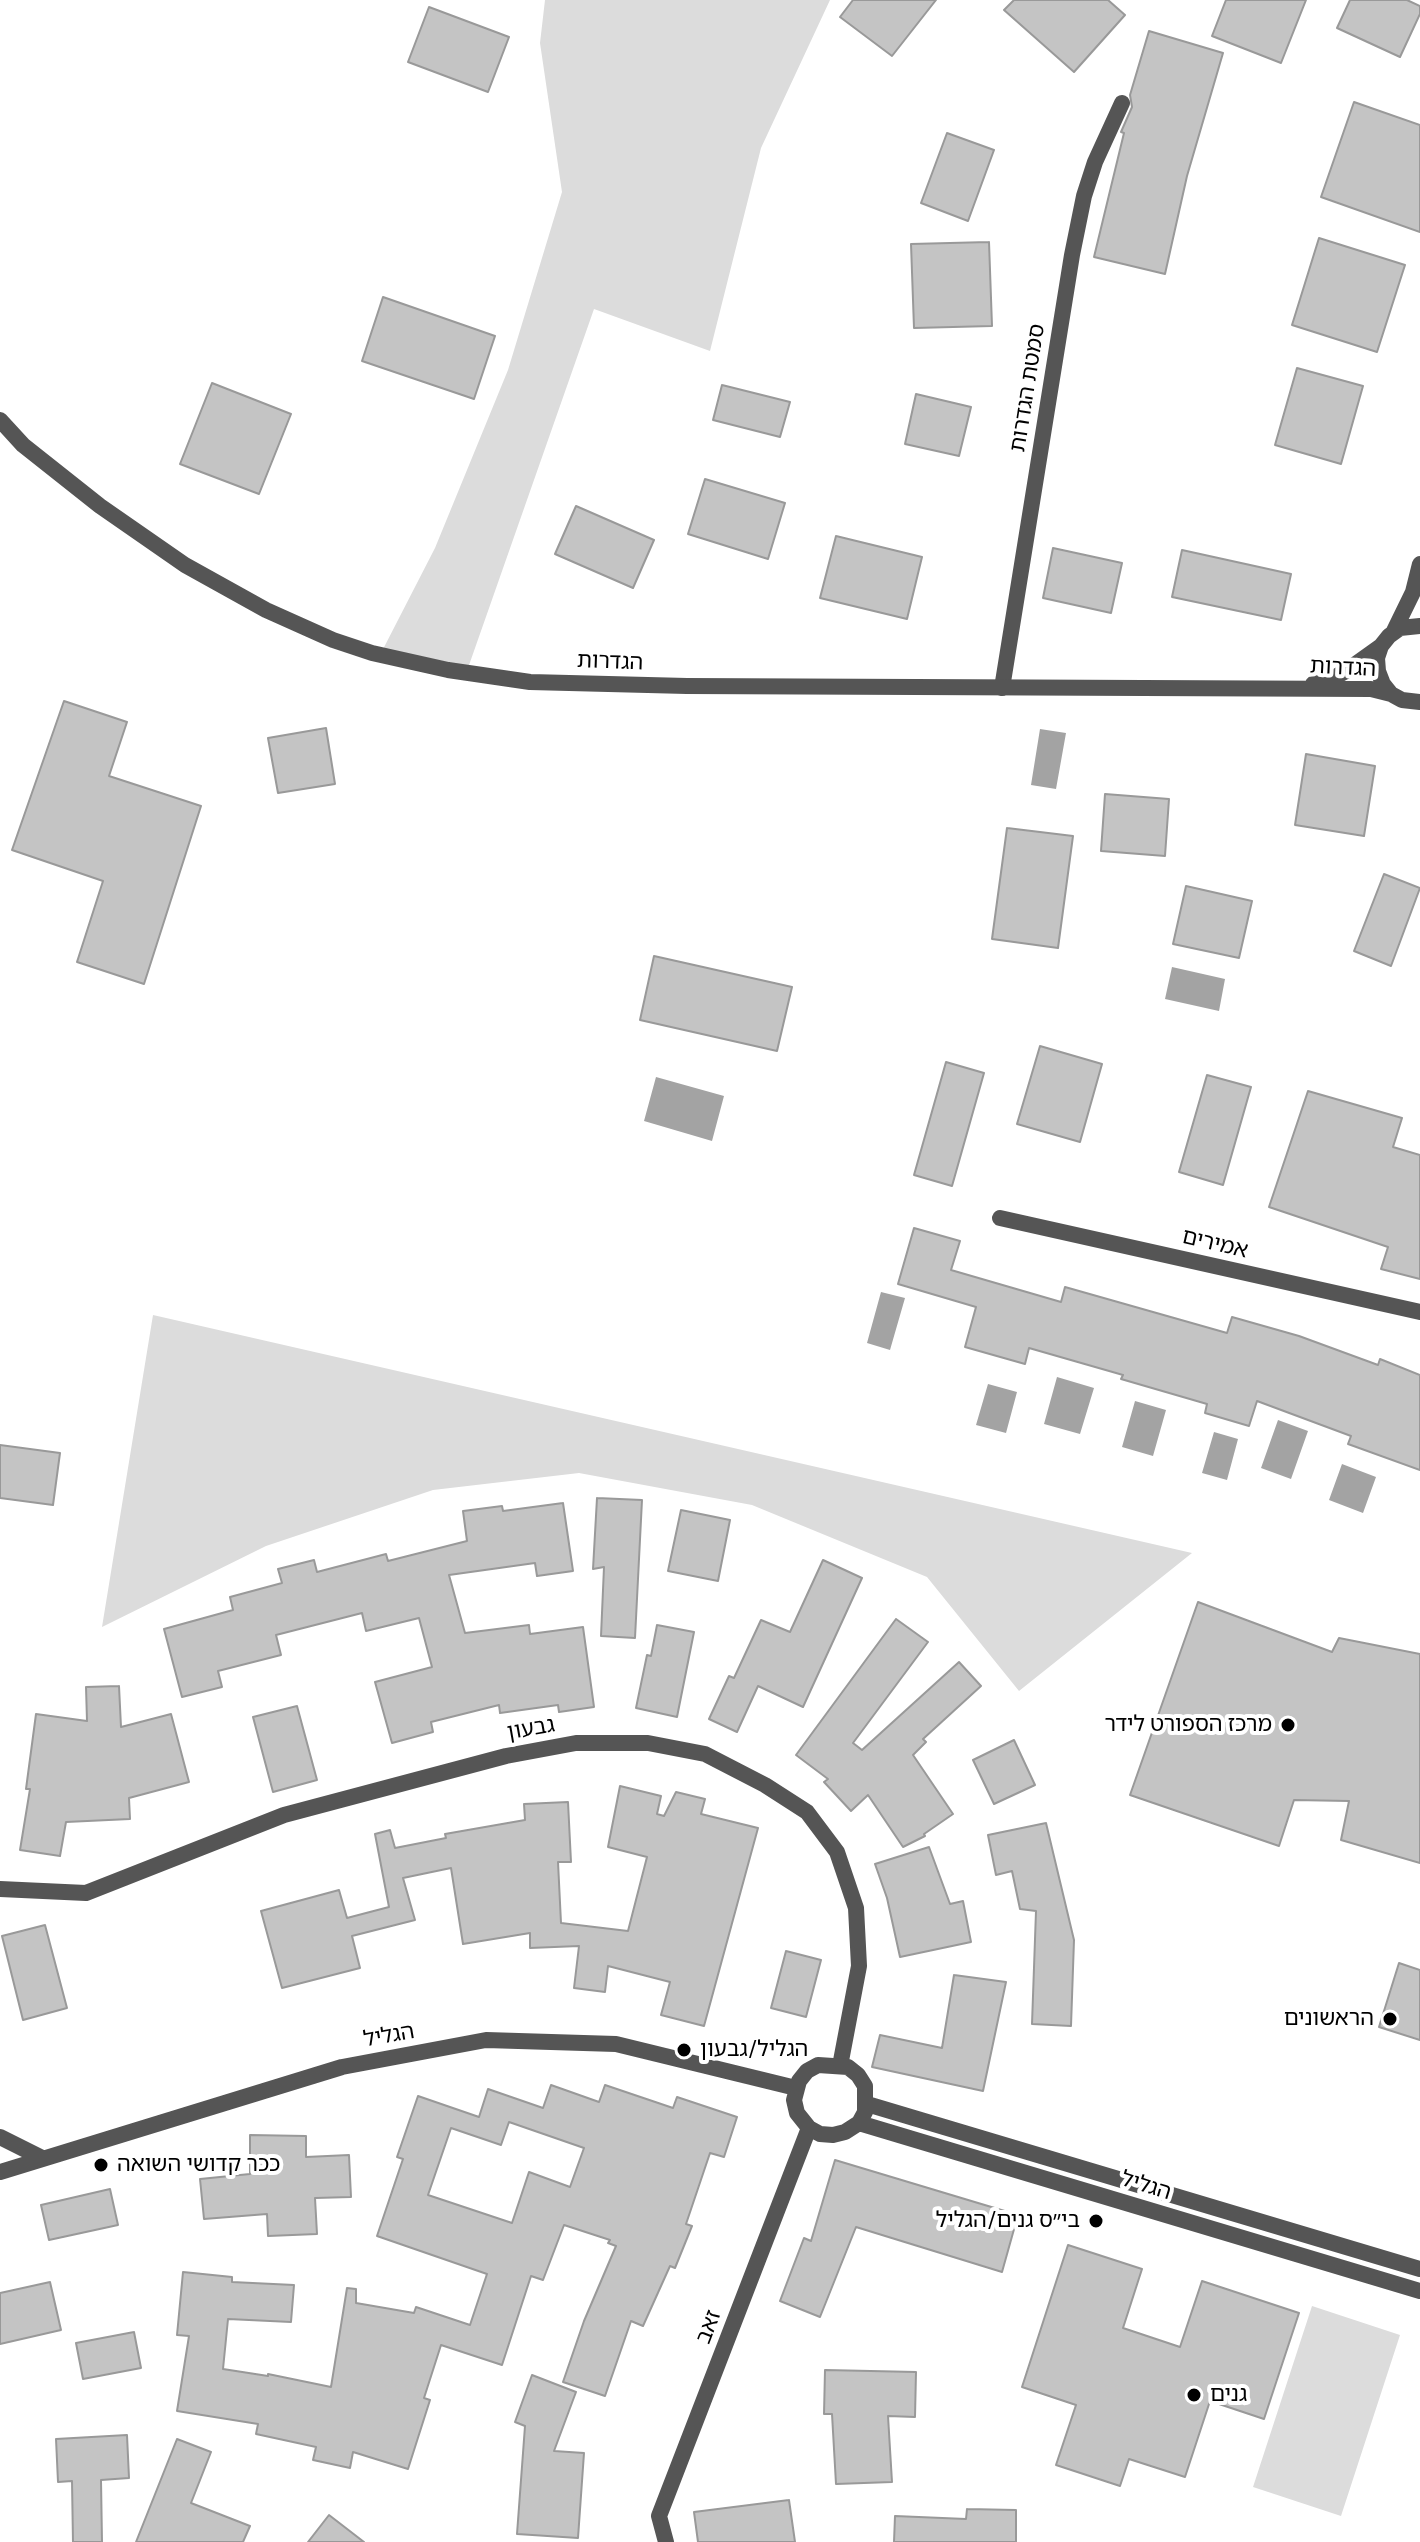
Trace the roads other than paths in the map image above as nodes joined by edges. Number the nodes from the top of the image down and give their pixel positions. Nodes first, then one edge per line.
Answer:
1 (1122, 103) dead end
2 (0, 420) edge
3 (1420, 564) edge
4 (1420, 626) edge
5 (1393, 633) junction
6 (1381, 646) junction
7 (1002, 688) junction
8 (1292, 688) junction
9 (1391, 694) junction
10 (1420, 702) edge
11 (1000, 1218) dead end
12 (1420, 1312) edge
13 (0, 1889) edge
14 (840, 2066) junction
15 (796, 2088) junction
16 (867, 2104) junction
17 (859, 2123) junction
18 (809, 2128) junction
19 (0, 2137) edge
20 (42, 2158) junction
21 (0, 2172) edge
22 (1420, 2269) edge
23 (1420, 2291) edge
24 (666, 2542) edge

1 - 7 street, סמטת הגדרות
2 - 7 street, הגדרות
3 - 5 street, הגדרות
4 - 5 street
5 - 6 street, הגדרות
6 - 8 street, הגדרות
6 - 9 street
7 - 8 street, הגדרות
8 - 9 street, הגדרות
9 - 10 street, הגדרות
11 - 12 street, אמירים
13 - 14 street, גבעון
14 - 15 street
14 - 16 street
15 - 18 street
15 - 20 street, הגליל
16 - 17 street
16 - 22 street, הגליל
17 - 18 street
17 - 23 street, הגליל
18 - 24 street, זאב
19 - 20 street
20 - 21 street, הגליל

